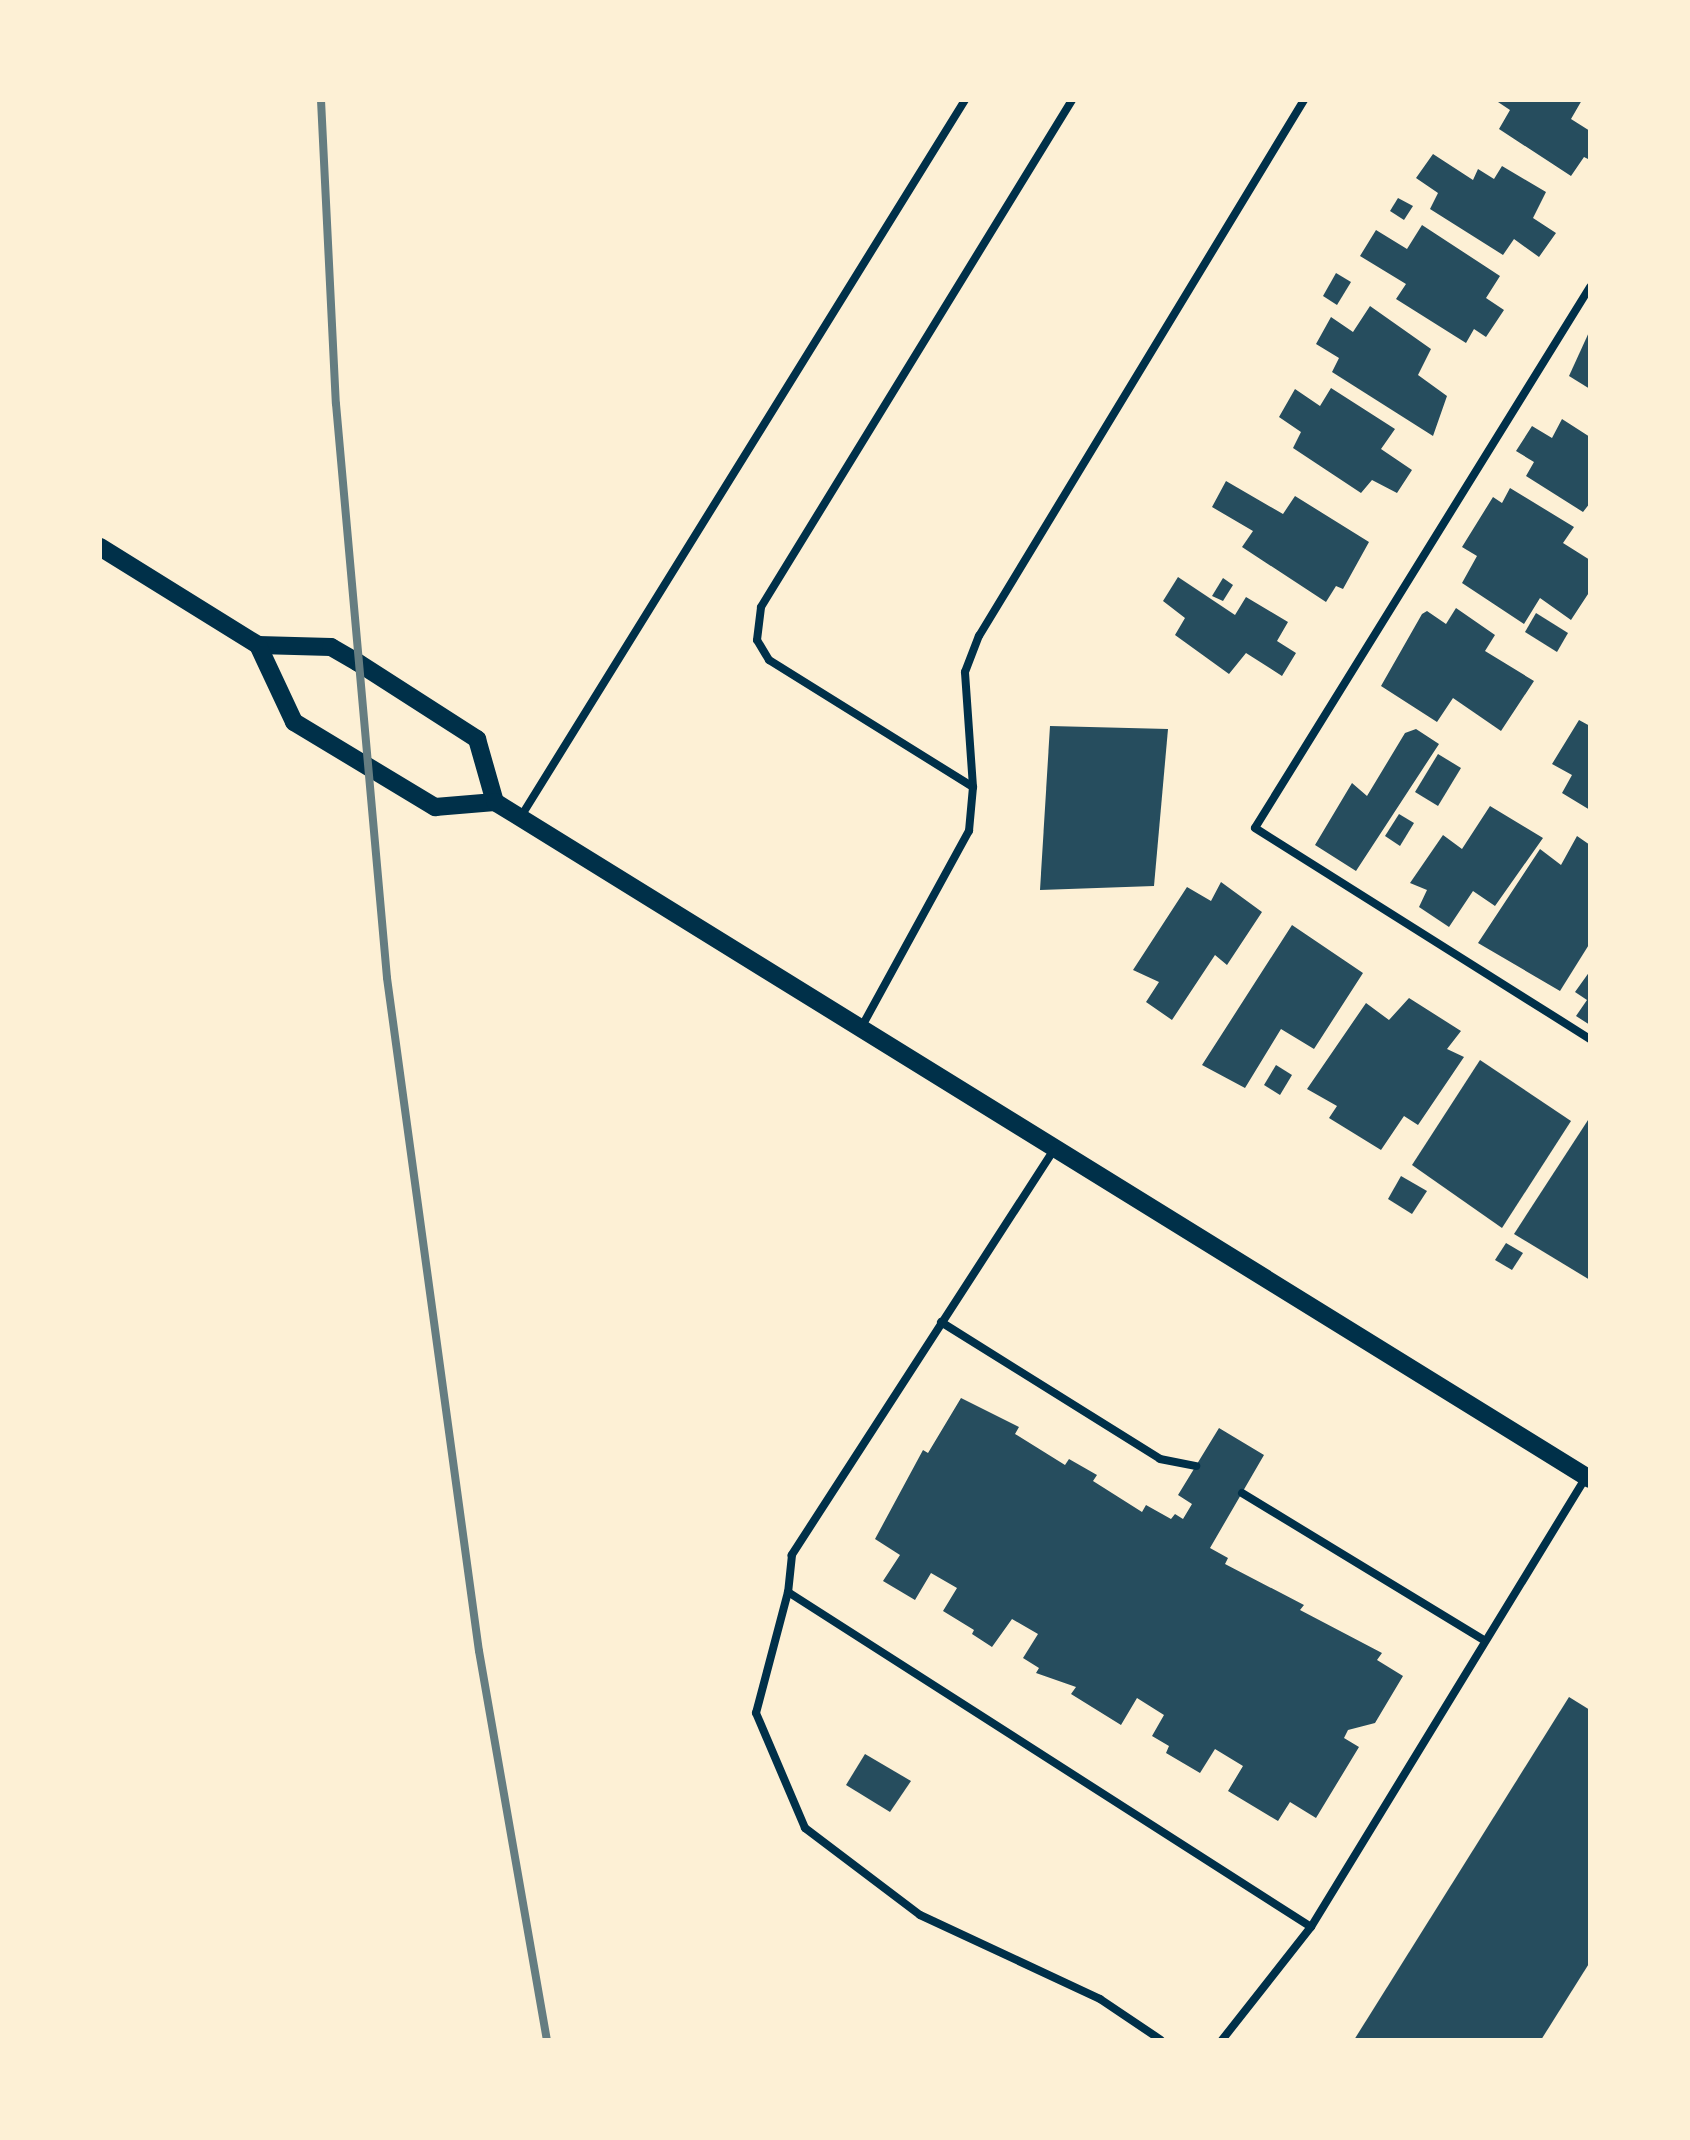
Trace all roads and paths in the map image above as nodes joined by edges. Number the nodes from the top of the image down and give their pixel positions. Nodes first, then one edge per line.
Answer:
1 (965, 100) edge
2 (1072, 100) edge
3 (1304, 100) edge
4 (1590, 287) edge
5 (100, 547) edge
6 (258, 644) junction
7 (973, 787) junction
8 (495, 802) junction
9 (520, 818) junction
10 (861, 1028) junction
11 (1590, 1040) edge
12 (1055, 1148) junction
13 (941, 1322) junction
14 (1196, 1466) dead end
15 (1588, 1478) edge
16 (1242, 1493) dead end
17 (788, 1592) junction
18 (1482, 1639) junction
19 (1311, 1927) junction
20 (1162, 2040) edge
21 (1222, 2040) edge

1 - 9 lane
2 - 7 lane
3 - 7 lane
4 - 11 lane
5 - 6 street
6 - 8 street
6 - 8 street
7 - 10 lane
8 - 9 street
9 - 10 street
10 - 12 street
12 - 13 lane
12 - 15 street
13 - 14 lane
13 - 17 lane
15 - 18 lane
16 - 18 lane
17 - 19 lane
17 - 20 lane
18 - 19 lane
19 - 21 lane

